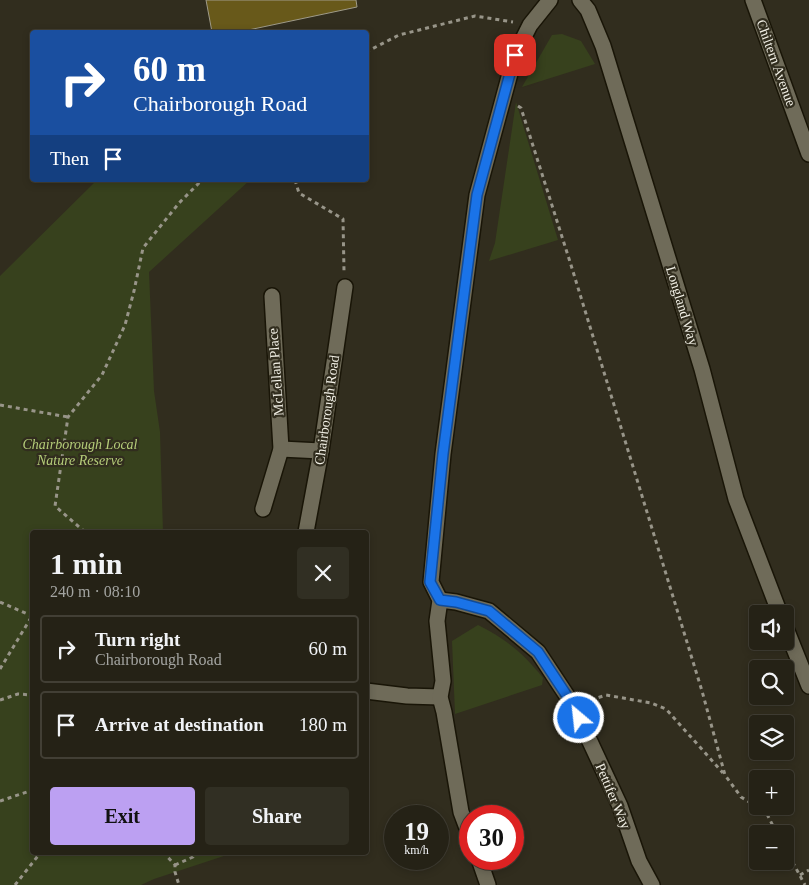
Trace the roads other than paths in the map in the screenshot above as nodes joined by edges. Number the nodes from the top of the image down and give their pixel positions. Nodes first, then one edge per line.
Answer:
1 (550, 0) edge
2 (580, 0) edge
3 (753, 0) edge
4 (809, 154) edge
5 (345, 287) road end
6 (272, 296) dead end
7 (281, 449) junction
8 (321, 451) junction
9 (263, 509) dead end
10 (306, 530) edge
11 (440, 600) junction
12 (777, 605) edge
13 (794, 648) edge
14 (809, 686) edge
15 (369, 691) edge
16 (440, 697) junction
17 (460, 805) edge
18 (482, 870) edge
19 (488, 885) edge
20 (652, 885) edge

1 - 11 street
2 - 12 street, Longland Way
3 - 4 street, Chiltern Avenue
5 - 8 street, Chairborough Road
6 - 7 street, McLellan Place
7 - 8 street
7 - 9 street, McLellan Place
8 - 10 street, Chairborough Road
11 - 16 street
11 - 20 street, Pettifer Way
13 - 14 street
15 - 16 street
16 - 17 street
18 - 19 street

